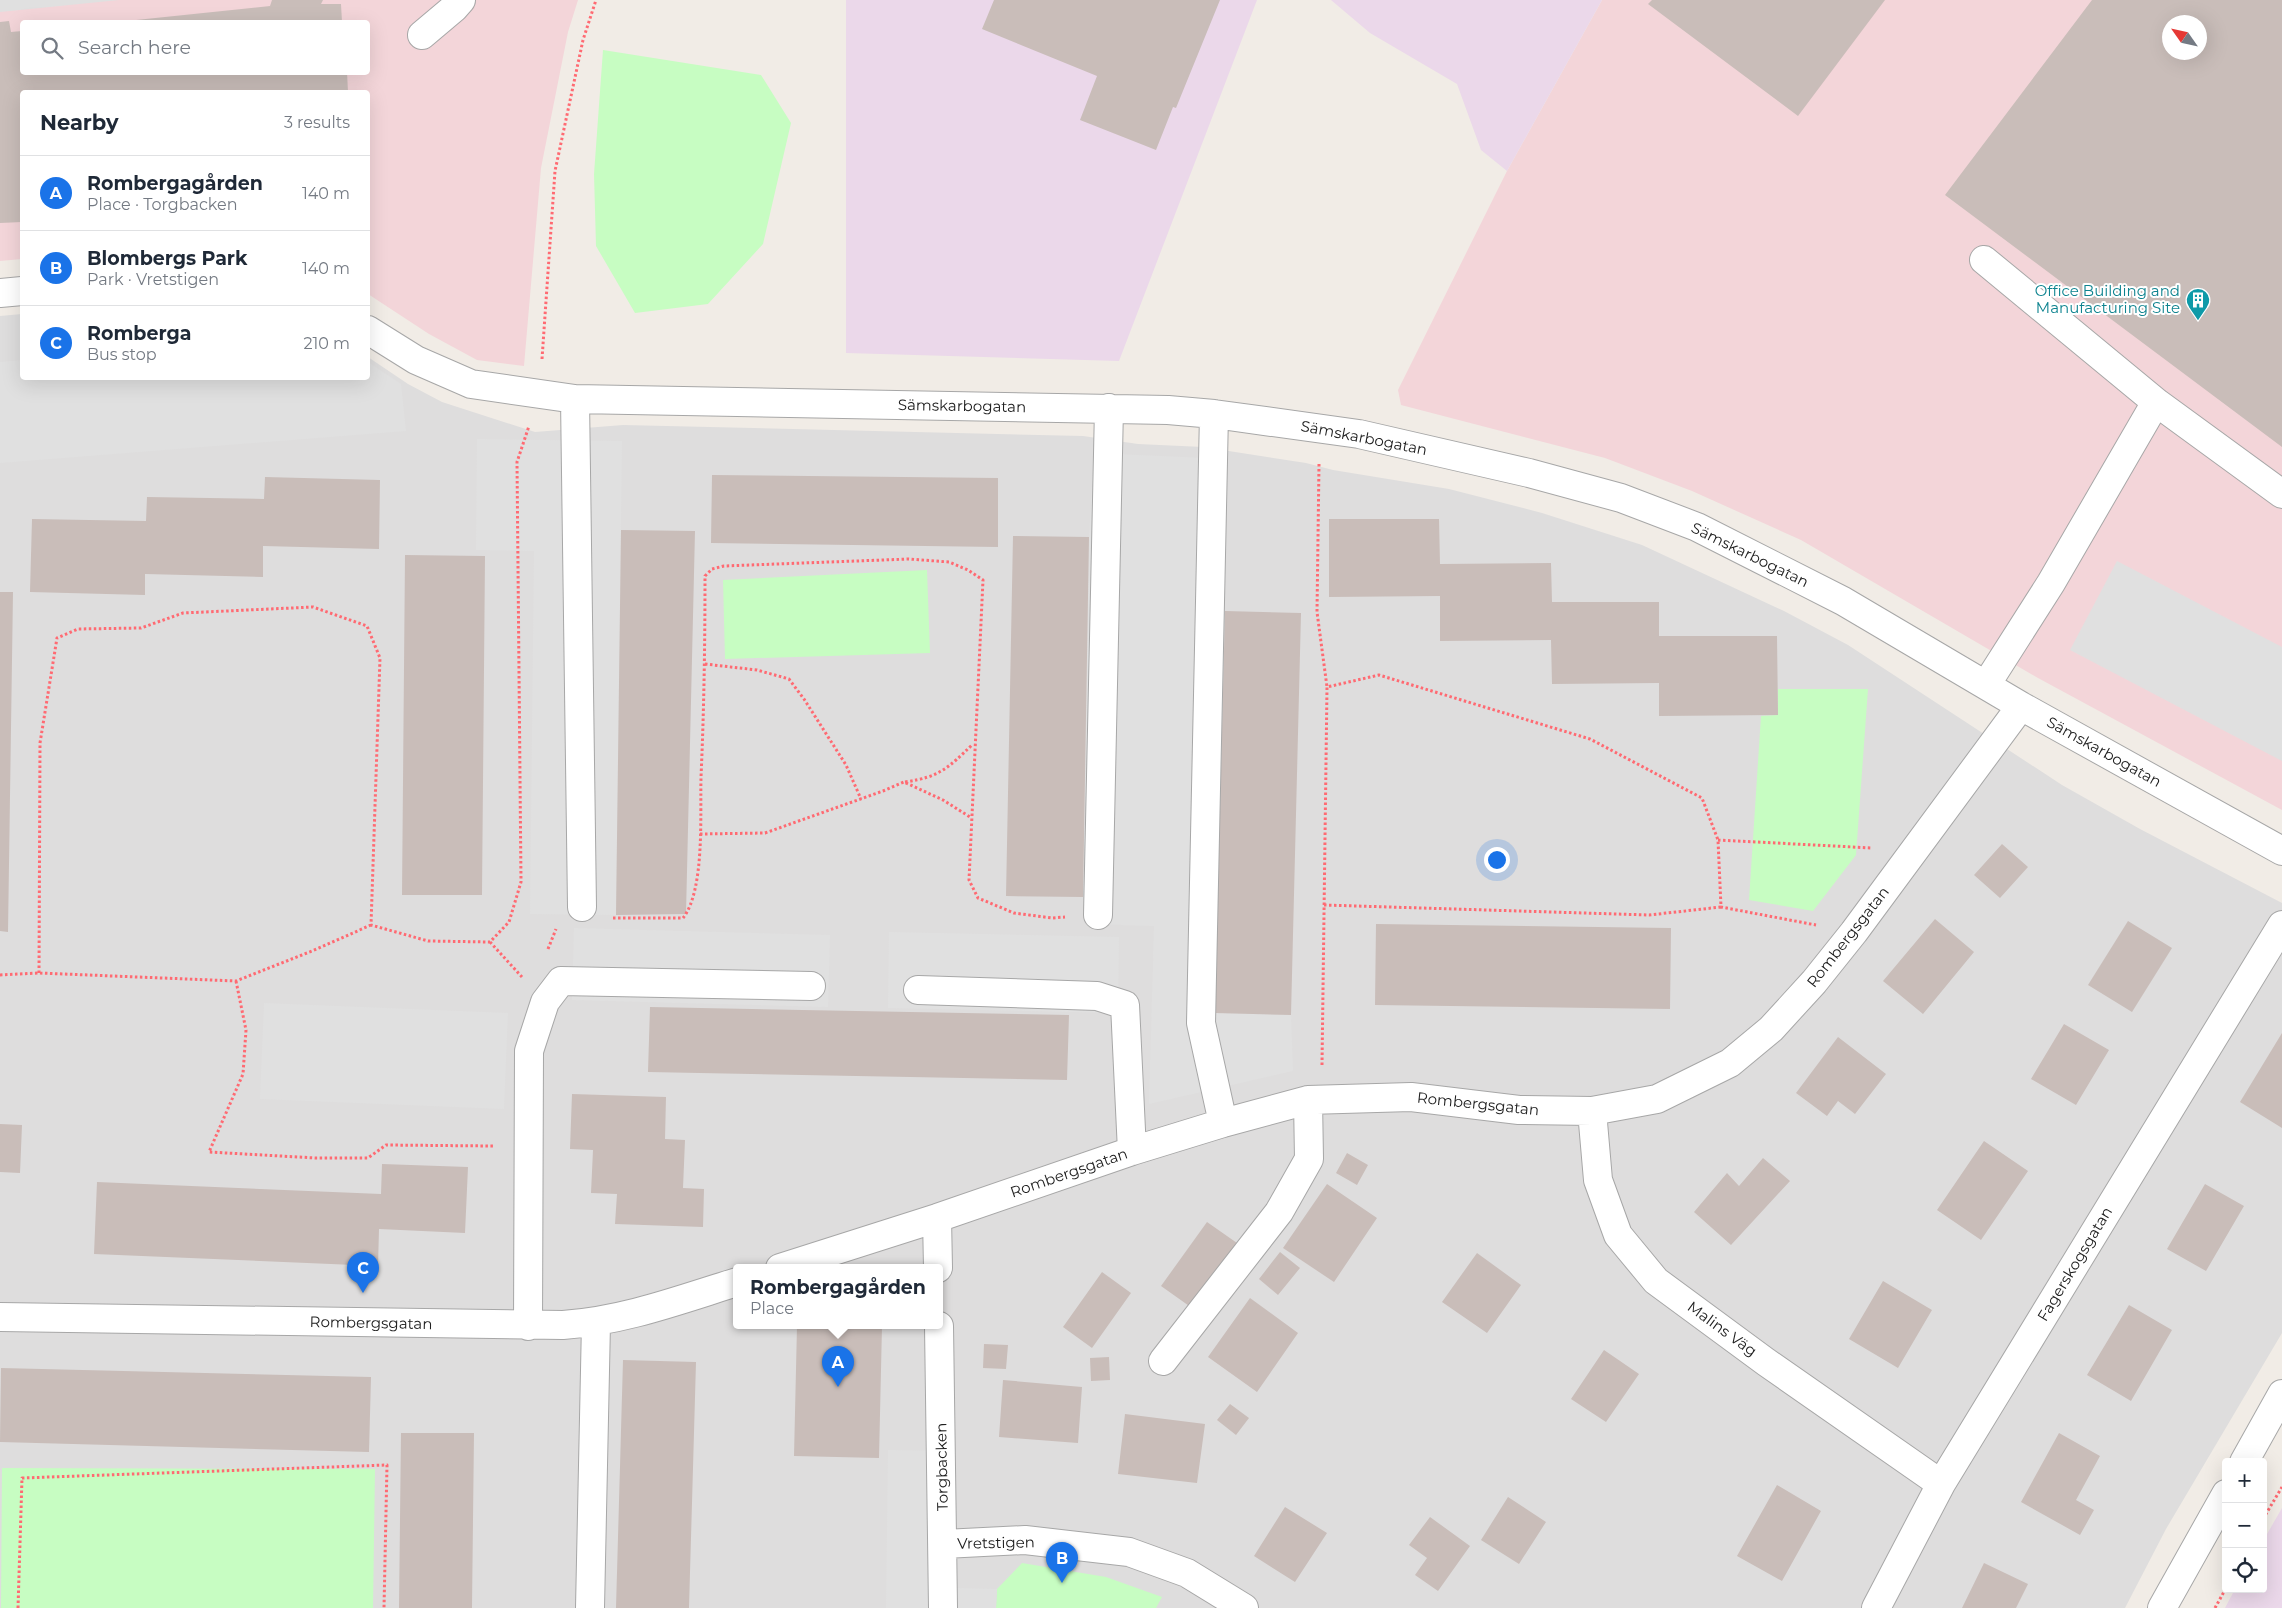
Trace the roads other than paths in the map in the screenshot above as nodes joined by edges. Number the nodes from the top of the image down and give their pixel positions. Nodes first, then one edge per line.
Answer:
1 (461, 0) edge
2 (422, 35) dead end
3 (1984, 260) dead end
4 (20, 291) edge
5 (0, 293) edge
6 (370, 331) edge
7 (575, 399) junction
8 (2156, 402) junction
9 (1109, 408) junction
10 (1214, 414) junction
11 (2282, 494) edge
12 (1986, 685) junction
13 (2021, 706) junction
14 (2282, 851) edge
15 (582, 907) road end
16 (1098, 916) road end
17 (2282, 925) edge
18 (812, 986) dead end
19 (918, 990) dead end
20 (1315, 1099) junction
21 (1592, 1111) junction
22 (1223, 1123) junction
23 (1132, 1151) junction
24 (937, 1218) junction
25 (793, 1264) edge
26 (938, 1264) edge
27 (733, 1283) edge
28 (0, 1317) edge
29 (596, 1323) junction
30 (528, 1326) junction
31 (939, 1329) edge
32 (1163, 1361) dead end
33 (2282, 1394) edge
34 (2246, 1458) edge
35 (1941, 1484) junction
36 (2222, 1501) edge
37 (944, 1544) junction
38 (590, 1608) edge
39 (944, 1608) edge
40 (1244, 1608) edge
41 (1876, 1608) edge
42 (2162, 1608) edge

1 - 2 street
3 - 8 street
4 - 5 street
6 - 7 street, Sämskarbogatan
7 - 9 street, Sämskarbogatan
7 - 15 street
8 - 11 street
8 - 12 street
9 - 10 street, Sämskarbogatan
9 - 16 street
10 - 12 street, Sämskarbogatan
10 - 22 street
12 - 13 street, Sämskarbogatan
13 - 14 street, Sämskarbogatan
13 - 21 street, Rombergsgatan
17 - 35 street, Fagerskogsgatan
18 - 30 street
19 - 23 street
20 - 21 street, Rombergsgatan
20 - 22 street, Rombergsgatan
20 - 32 street
21 - 35 street, Malins Väg
22 - 23 street, Rombergsgatan
23 - 24 street, Rombergsgatan
24 - 25 street, Rombergsgatan
24 - 26 street
27 - 29 street, Rombergsgatan
28 - 30 street, Rombergsgatan
29 - 30 street, Rombergsgatan
29 - 38 street
31 - 37 street, Torgbacken
33 - 34 street
35 - 41 street, Fagerskogsgatan
36 - 42 street
37 - 39 street, Torgbacken
37 - 40 street, Vretstigen

